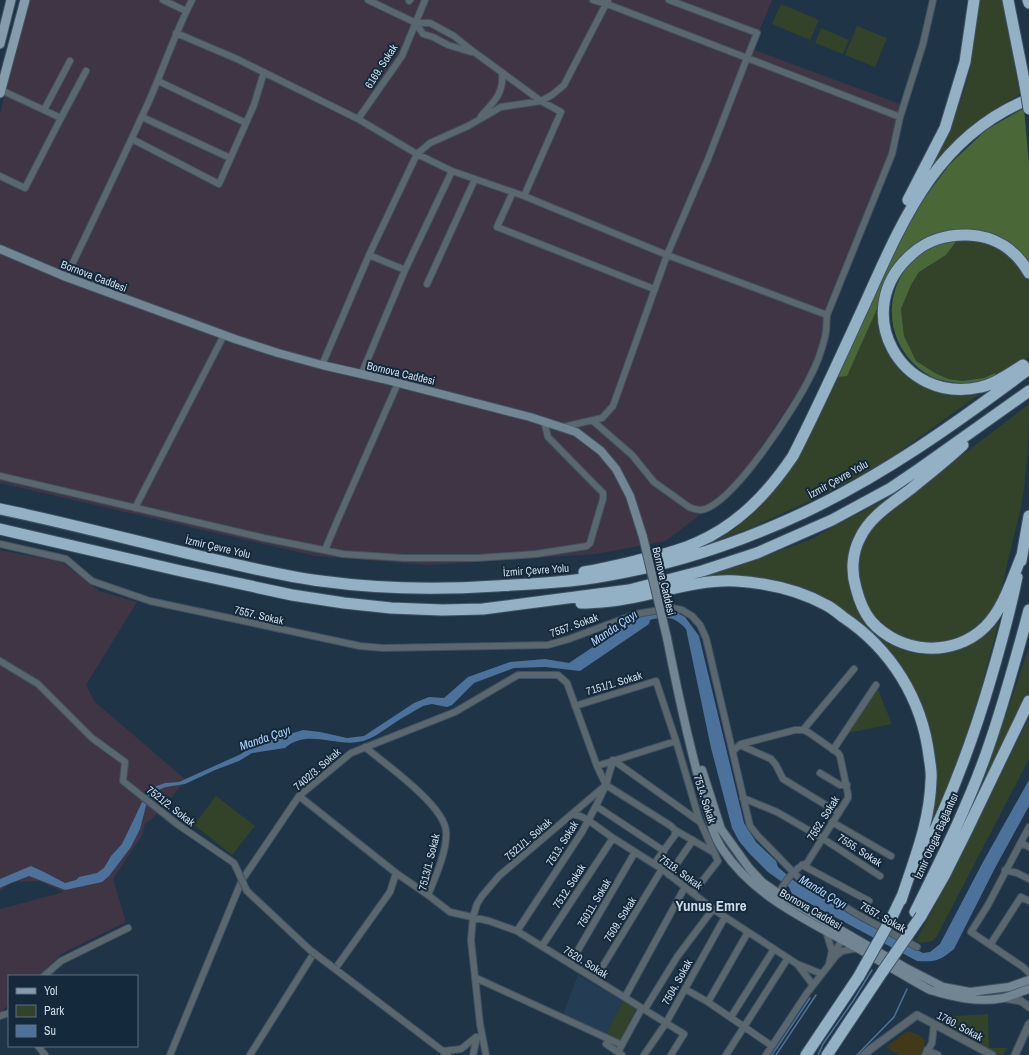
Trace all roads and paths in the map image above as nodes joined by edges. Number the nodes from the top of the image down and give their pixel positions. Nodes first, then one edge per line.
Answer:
1 (11, 0) edge
2 (25, 0) edge
3 (163, 0) edge
4 (192, 0) edge
5 (368, 0) edge
6 (425, 0) edge
7 (592, 0) edge
8 (669, 0) edge
9 (933, 0) edge
10 (974, 0) edge
11 (1008, 0) edge
12 (1028, 0) edge
13 (607, 2) edge
14 (1029, 3) edge
15 (186, 11) junction
16 (416, 23) junction
17 (176, 33) junction
18 (0, 44) edge
19 (474, 52) junction
20 (748, 58) junction
21 (70, 61) dead end
22 (86, 71) dead end
23 (264, 72) junction
24 (502, 73) junction
25 (158, 81) junction
26 (0, 92) edge
27 (1029, 99) edge
28 (541, 101) junction
29 (1029, 109) edge
30 (44, 110) junction
31 (142, 117) junction
32 (900, 117) junction
33 (61, 118) junction
34 (358, 119) junction
35 (478, 120) junction
36 (246, 122) junction
37 (132, 139) junction
38 (417, 154) junction
39 (230, 158) junction
40 (452, 171) junction
41 (0, 176) edge
42 (475, 179) junction
43 (513, 192) junction
44 (524, 196) junction
45 (1, 250) edge
46 (667, 255) junction
47 (369, 256) junction
48 (405, 270) junction
49 (1029, 273) edge
50 (66, 278) junction
51 (427, 284) dead end
52 (654, 289) junction
53 (861, 312) junction
54 (827, 315) junction
55 (224, 335) junction
56 (1029, 361) edge
57 (322, 365) junction
58 (1029, 369) edge
59 (361, 375) junction
60 (398, 383) junction
61 (1026, 393) edge
62 (544, 421) junction
63 (592, 421) junction
64 (563, 428) junction
65 (0, 476) edge
66 (135, 508) junction
67 (0, 509) edge
68 (1029, 516) edge
69 (0, 529) edge
70 (0, 544) edge
71 (325, 550) junction
72 (1022, 554) junction
73 (472, 588) junction
74 (483, 610) junction
75 (1029, 610) edge
76 (0, 661) edge
77 (854, 669) dead end
78 (876, 685) dead end
79 (1029, 701) edge
80 (575, 706) junction
81 (803, 730) junction
82 (676, 741) junction
83 (740, 745) junction
84 (365, 747) junction
85 (833, 750) junction
86 (732, 751) junction
87 (613, 760) junction
88 (597, 766) junction
89 (820, 773) dead end
90 (606, 785) junction
91 (847, 785) junction
92 (299, 796) junction
93 (743, 798) junction
94 (596, 806) junction
95 (839, 813) junction
96 (572, 814) junction
97 (588, 820) junction
98 (700, 822) junction
99 (832, 822) junction
100 (1029, 827) edge
101 (675, 830) junction
102 (613, 838) junction
103 (822, 838) junction
104 (693, 840) junction
105 (1020, 843) junction
106 (1029, 848) edge
107 (664, 851) junction
108 (635, 852) junction
109 (714, 852) junction
110 (891, 856) dead end
111 (654, 864) junction
112 (802, 865) junction
113 (662, 869) junction
114 (1005, 870) junction
115 (396, 873) junction
116 (793, 873) junction
117 (669, 875) junction
118 (880, 876) dead end
119 (1029, 879) edge
120 (242, 880) junction
121 (685, 887) junction
122 (693, 893) junction
123 (778, 894) junction
124 (428, 895) junction
125 (901, 900) junction
126 (869, 901) dead end
127 (1029, 901) edge
128 (713, 909) junction
129 (918, 914) junction
130 (473, 917) junction
131 (725, 917) junction
132 (128, 928) dead end
133 (516, 931) junction
134 (826, 931) junction
135 (748, 932) junction
136 (846, 937) junction
137 (990, 945) junction
138 (542, 946) junction
139 (917, 947) dead end
140 (858, 948) junction
141 (774, 949) junction
142 (314, 953) junction
143 (834, 957) junction
144 (788, 958) junction
145 (884, 963) junction
146 (570, 964) junction
147 (797, 964) junction
148 (1026, 966) edge
149 (335, 969) junction
150 (1029, 973) edge
151 (822, 974) junction
152 (45, 975) edge
153 (476, 978) junction
154 (595, 979) junction
155 (1028, 981) edge
156 (813, 985) junction
157 (685, 989) junction
158 (1029, 989) edge
159 (625, 997) junction
160 (1003, 998) junction
161 (708, 1002) junction
162 (1029, 1007) edge
163 (644, 1008) junction
164 (730, 1017) junction
165 (666, 1023) junction
166 (480, 1024) junction
167 (934, 1024) junction
168 (1029, 1024) edge
169 (744, 1027) junction
170 (476, 1037) junction
171 (606, 1044) dead end
172 (622, 1045) junction
173 (772, 1046) junction
174 (39, 1047) edge
175 (926, 1052) edge
176 (446, 1054) edge
177 (620, 1054) edge
178 (45, 1055) edge
179 (170, 1055) edge
180 (250, 1055) edge
181 (473, 1055) edge
182 (486, 1055) edge
183 (644, 1055) edge
184 (671, 1055) edge
185 (726, 1055) edge
186 (766, 1055) edge
187 (806, 1055) edge
188 (827, 1055) edge
189 (864, 1055) edge
190 (938, 1055) edge
191 (992, 1055) edge
192 (1015, 1055) edge

1 - 18 main road
2 - 26 main road
3 - 15 street
4 - 15 street
5 - 16 street
6 - 16 street, 6169. Sokak
7 - 13 street
8 - 20 street
9 - 32 street
10 - 53 highway
11 - 29 highway, bridge
12 - 14 highway
13 - 20 street
13 - 28 street
15 - 17 street
16 - 19 street
16 - 19 street
16 - 34 street, 6169. Sokak
17 - 23 street
17 - 25 street
19 - 24 street
20 - 32 street
20 - 46 street
21 - 30 street
22 - 33 street
23 - 34 street
23 - 36 street
24 - 28 street
24 - 35 street
25 - 31 street
25 - 36 street
26 - 30 street
27 - 53 highway
28 - 35 street
28 - 44 street
30 - 33 street
31 - 37 street
31 - 39 street
32 - 54 street
33 - 41 street
34 - 38 street
35 - 38 street
36 - 39 street
37 - 39 street
37 - 50 street
38 - 40 street
38 - 47 street
40 - 42 street
40 - 48 street
42 - 43 street
42 - 51 street
43 - 44 street
43 - 52 street
44 - 46 street
45 - 50 main road, Bornova Caddesi
46 - 52 street
46 - 54 street
47 - 48 street
47 - 57 street
48 - 59 street
49 - 56 highway
50 - 55 main road, Bornova Caddesi
52 - 63 street
53 - 73 highway
54 - 63 street
55 - 57 main road, Bornova Caddesi
55 - 66 street
57 - 59 main road, Bornova Caddesi
58 - 73 highway, İzmir Çevre Yolu
59 - 60 main road, Bornova Caddesi
60 - 62 main road, Bornova Caddesi
60 - 71 street
61 - 72 highway
61 - 74 highway
62 - 64 main road, Bornova Caddesi
62 - 71 street
63 - 64 street
64 - 123 main road, Bornova Caddesi, bridge
65 - 66 street
66 - 71 street
67 - 73 highway, İzmir Çevre Yolu
68 - 72 highway, İzmir Otogar Bağlantısı
69 - 74 highway
70 - 86 street, 7557. Sokak
72 - 125 highway, İzmir Otogar Bağlantısı
74 - 125 highway
75 - 129 highway, İzmir Otogar Bağlantısı
76 - 120 street, 7521/2. Sokak, bridge
77 - 81 street
78 - 85 street
79 - 129 highway
80 - 82 street, 7151/1. Sokak
80 - 84 street, 7402/3. Sokak
80 - 88 street
81 - 83 street
81 - 85 street, 7552. Sokak
82 - 87 street
82 - 98 street, 7514. Sokak
83 - 86 street
83 - 95 street
84 - 92 street, 7402/3. Sokak
84 - 124 street, 7513/1. Sokak
85 - 91 street, 7552. Sokak
86 - 93 street, 7557. Sokak
87 - 88 street
87 - 90 street, 7513. Sokak
87 - 98 street
88 - 90 street
89 - 91 street
90 - 94 street, 7513. Sokak
90 - 96 street, 7521/1. Sokak
90 - 101 street
91 - 95 street, 7552. Sokak
92 - 115 street
92 - 120 street, 7402/3. Sokak
93 - 103 street, 7555. Sokak
93 - 116 street, 7557. Sokak
94 - 97 street, 7513. Sokak
94 - 107 street
95 - 99 street, 7552. Sokak
96 - 97 street, 7518. Sokak
96 - 130 street, 7521/1. Sokak
97 - 102 street, 7518. Sokak
97 - 133 street, 7513. Sokak
98 - 109 street, 7514. Sokak
99 - 103 street, 7552. Sokak
99 - 110 street
100 - 105 street
101 - 104 street
101 - 107 street
102 - 108 street, 7518. Sokak
102 - 138 street, 7512. Sokak
103 - 112 street, 7552. Sokak
103 - 118 street, 7555. Sokak
104 - 109 street
104 - 117 street
105 - 106 street
105 - 114 street
107 - 111 street
108 - 111 street, 7518. Sokak
108 - 146 street, 75011. Sokak
109 - 122 street, 7514. Sokak
111 - 113 street, 7518. Sokak
112 - 116 street, 7552. Sokak
112 - 126 street
113 - 117 street, 7518. Sokak
113 - 154 street, 7509. Sokak
114 - 119 street
114 - 137 street
115 - 124 street
115 - 149 street
116 - 123 street, 7552. Sokak
116 - 139 street, 7557. Sokak
117 - 121 street, 7518. Sokak
120 - 142 street, 7521/2. Sokak, bridge
120 - 179 street, 7402/3. Sokak
121 - 122 street, 7518. Sokak
121 - 159 street
122 - 128 street, 7518. Sokak
123 - 134 main road, Bornova Caddesi
123 - 136 main road, Bornova Caddesi
124 - 130 street, 7513/1. Sokak
125 - 187 highway, İzmir Otogar Bağlantısı, bridge
127 - 137 street
128 - 131 street, 7518. Sokak
128 - 163 street
129 - 145 highway, İzmir Otogar Bağlantısı, bridge
130 - 133 street, 7520. Sokak
130 - 153 street, 7521/1. Sokak
131 - 135 street, 7518. Sokak
131 - 157 street, 7504. Sokak
132 - 152 street
133 - 138 street, 7520. Sokak
134 - 136 main road, Bornova Caddesi
134 - 143 street
135 - 141 street, 7518. Sokak
135 - 161 street
136 - 140 main road, Bornova Caddesi
136 - 143 street
136 - 145 main road, Bornova Caddesi
137 - 148 street
138 - 146 street, 7520. Sokak
140 - 143 street
140 - 145 main road, Bornova Caddesi
141 - 144 street, 7518. Sokak
141 - 164 street
142 - 149 street, 7521/2. Sokak, bridge
142 - 180 street
143 - 151 street
144 - 147 street, 7518. Sokak
144 - 169 street
145 - 155 main road
145 - 160 main road
145 - 188 highway, İzmir Otogar Bağlantısı
146 - 154 street, 7520. Sokak
147 - 151 street, 7518. Sokak
147 - 156 street, 7518. Sokak
148 - 150 street
148 - 155 street
149 - 176 street, 7521/2. Sokak
151 - 156 street
153 - 166 street, 7521/1. Sokak
153 - 172 street
154 - 159 street, 7520. Sokak
156 - 173 street
157 - 161 street
157 - 165 street, 7504. Sokak
158 - 160 main road
159 - 163 street, 7520. Sokak
160 - 162 street
161 - 164 street
163 - 165 street, 7520. Sokak
163 - 172 street
164 - 169 street
165 - 183 street, 7504. Sokak
165 - 184 street, 7520. Sokak
166 - 170 street
166 - 182 street, 7521/1. Sokak
167 - 175 street
167 - 189 street, 1760. Sokak
167 - 191 street, 1760. Sokak
168 - 192 street
169 - 173 street
169 - 185 street
170 - 176 street
170 - 181 street
171 - 177 street
172 - 177 street
173 - 186 street
174 - 178 street
175 - 190 street

